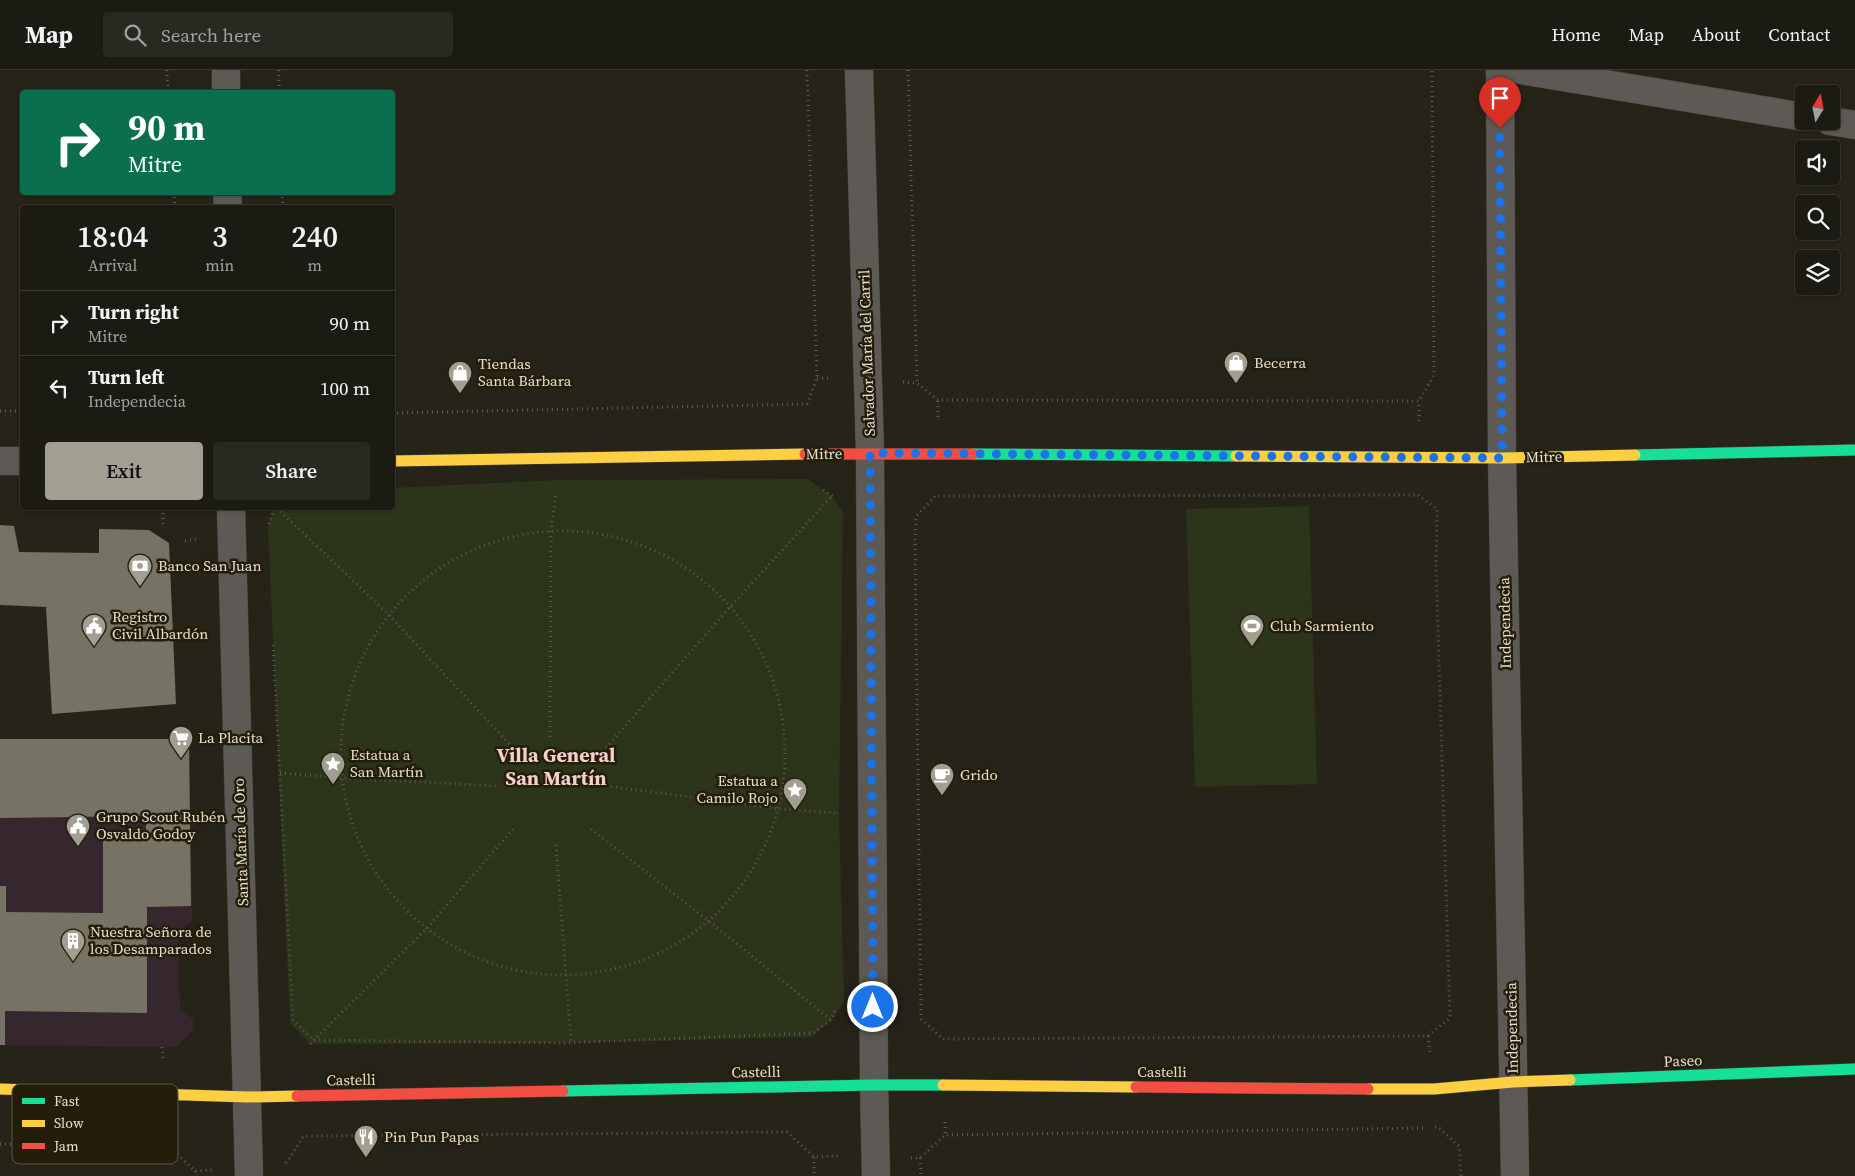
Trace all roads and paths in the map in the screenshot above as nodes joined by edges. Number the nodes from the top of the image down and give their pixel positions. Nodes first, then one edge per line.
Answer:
1 (167, 70) edge
2 (226, 70) edge
3 (278, 70) edge
4 (807, 70) edge
5 (859, 70) edge
6 (908, 70) edge
7 (1432, 70) edge
8 (1500, 70) edge
9 (1521, 70) edge
10 (168, 90) edge
11 (226, 90) edge
12 (279, 90) edge
13 (1795, 116) edge
14 (1840, 123) edge
15 (1855, 125) edge
16 (0, 411) edge
17 (20, 411) edge
18 (395, 413) edge
19 (1855, 450) edge
20 (870, 453) junction
21 (1502, 458) junction
22 (0, 461) edge
23 (20, 461) edge
24 (395, 461) edge
25 (819, 488) dead end
26 (557, 489) dead end
27 (832, 496) junction
28 (836, 504) dead end
29 (163, 510) edge
30 (232, 510) edge
31 (274, 510) edge
32 (277, 510) edge
33 (916, 517) joint
34 (163, 525) dead end
35 (552, 530) junction
36 (267, 531) dead end
37 (731, 606) junction
38 (388, 614) junction
39 (273, 640) dead end
40 (550, 737) dead end
41 (516, 751) dead end
42 (596, 759) dead end
43 (280, 773) junction
44 (341, 778) junction
45 (498, 786) dead end
46 (606, 786) dead end
47 (780, 809) junction
48 (840, 814) dead end
49 (513, 829) dead end
50 (591, 829) dead end
51 (556, 845) dead end
52 (710, 922) junction
53 (426, 928) junction
54 (566, 976) junction
55 (837, 1006) dead end
56 (831, 1020) junction
57 (313, 1040) junction
58 (570, 1042) junction
59 (310, 1044) dead end
60 (1855, 1069) edge
61 (1513, 1082) junction
62 (874, 1085) junction
63 (178, 1095) edge
64 (248, 1097) junction
65 (178, 1155) edge
66 (284, 1166) dead end
67 (196, 1176) edge
68 (248, 1176) edge
69 (814, 1176) edge
70 (876, 1176) edge
71 (921, 1176) edge
72 (1461, 1176) edge
73 (1515, 1176) edge

1 - 10 path
2 - 11 street
3 - 12 path
4 - 18 path
5 - 20 street, Salvador María del Carril
6 - 7 path
8 - 21 street, Independecia
9 - 13 street
14 - 15 street
16 - 17 path
19 - 21 street, Mitre
20 - 21 street, Mitre
20 - 24 street, Mitre
20 - 62 street, Salvador María del Carril
21 - 61 street, Independecia
22 - 23 street
25 - 27 path
26 - 35 path
27 - 28 path
27 - 37 path
29 - 34 path
30 - 64 street, Santa María de Oro
31 - 36 path
32 - 38 path
33 - 33 path
35 - 37 path
35 - 38 path
35 - 40 path
37 - 42 path
37 - 47 path
38 - 41 path
38 - 44 path
39 - 43 path
43 - 44 path
43 - 57 path
44 - 45 path
44 - 53 path
46 - 47 path
47 - 48 path
47 - 52 path
49 - 53 path
50 - 52 path
51 - 54 path
52 - 54 path
52 - 56 path
53 - 54 path
53 - 57 path
54 - 58 path
55 - 56 path
56 - 58 path
57 - 58 path
57 - 59 path
60 - 61 street, Paseo
61 - 62 street, Castelli
61 - 73 street, Independecia
62 - 64 street, Castelli
62 - 70 street, Salvador María del Carril
63 - 64 street, Castelli
64 - 68 street, Santa María de Oro
65 - 67 path
66 - 69 path
71 - 72 path

